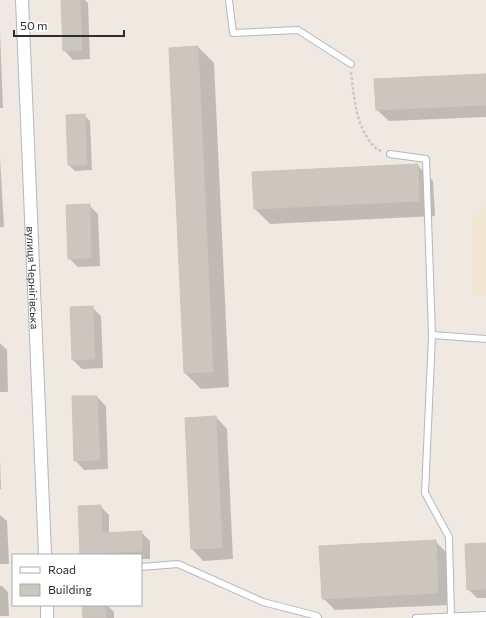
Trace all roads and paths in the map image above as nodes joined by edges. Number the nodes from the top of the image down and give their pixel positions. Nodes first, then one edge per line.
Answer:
1 (22, 0) edge
2 (229, 0) edge
3 (351, 64) joint
4 (390, 154) joint
5 (432, 335) junction
6 (486, 339) edge
7 (45, 554) edge
8 (142, 567) edge
9 (47, 606) edge
10 (486, 615) edge
11 (451, 616) junction
12 (47, 618) edge
13 (318, 618) edge
14 (416, 618) edge

1 - 7 street, вулиця Чернігівська
2 - 3 lane
3 - 4 path
4 - 5 lane
5 - 6 lane
5 - 11 lane
8 - 13 lane
9 - 12 street
10 - 11 lane
11 - 14 lane

